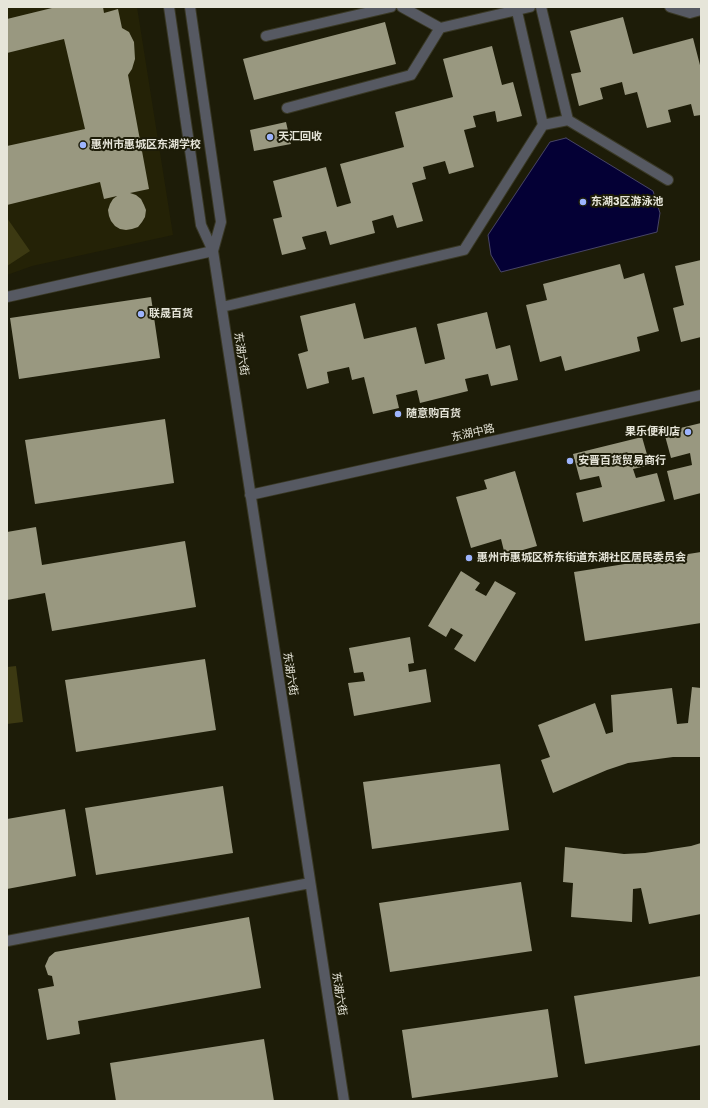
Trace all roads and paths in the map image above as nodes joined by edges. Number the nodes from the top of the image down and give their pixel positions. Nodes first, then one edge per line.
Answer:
1 (169, 7) edge
2 (190, 7) edge
3 (391, 7) edge
4 (402, 7) edge
5 (530, 7) edge
6 (541, 7) edge
7 (670, 7) edge
8 (516, 8) edge
9 (701, 10) edge
10 (440, 28) junction
11 (266, 36) dead end
12 (287, 108) dead end
13 (568, 120) junction
14 (543, 125) junction
15 (668, 180) dead end
16 (213, 251) junction
17 (7, 297) edge
18 (222, 307) junction
19 (701, 394) edge
20 (250, 495) junction
21 (310, 883) junction
22 (7, 941) edge
23 (344, 1101) edge

1 - 16 street, 东湖六街
2 - 16 street, 东湖六街
3 - 11 street
4 - 10 street
5 - 8 street
6 - 13 street
7 - 9 street
8 - 10 street
8 - 14 street
10 - 12 street
13 - 14 street
13 - 15 street
14 - 18 street
16 - 17 street
16 - 18 street, 东湖六街
18 - 20 street, 东湖六街
19 - 20 street, 东湖中路
20 - 21 street, 东湖六街
21 - 22 street
21 - 23 street, 东湖六街

